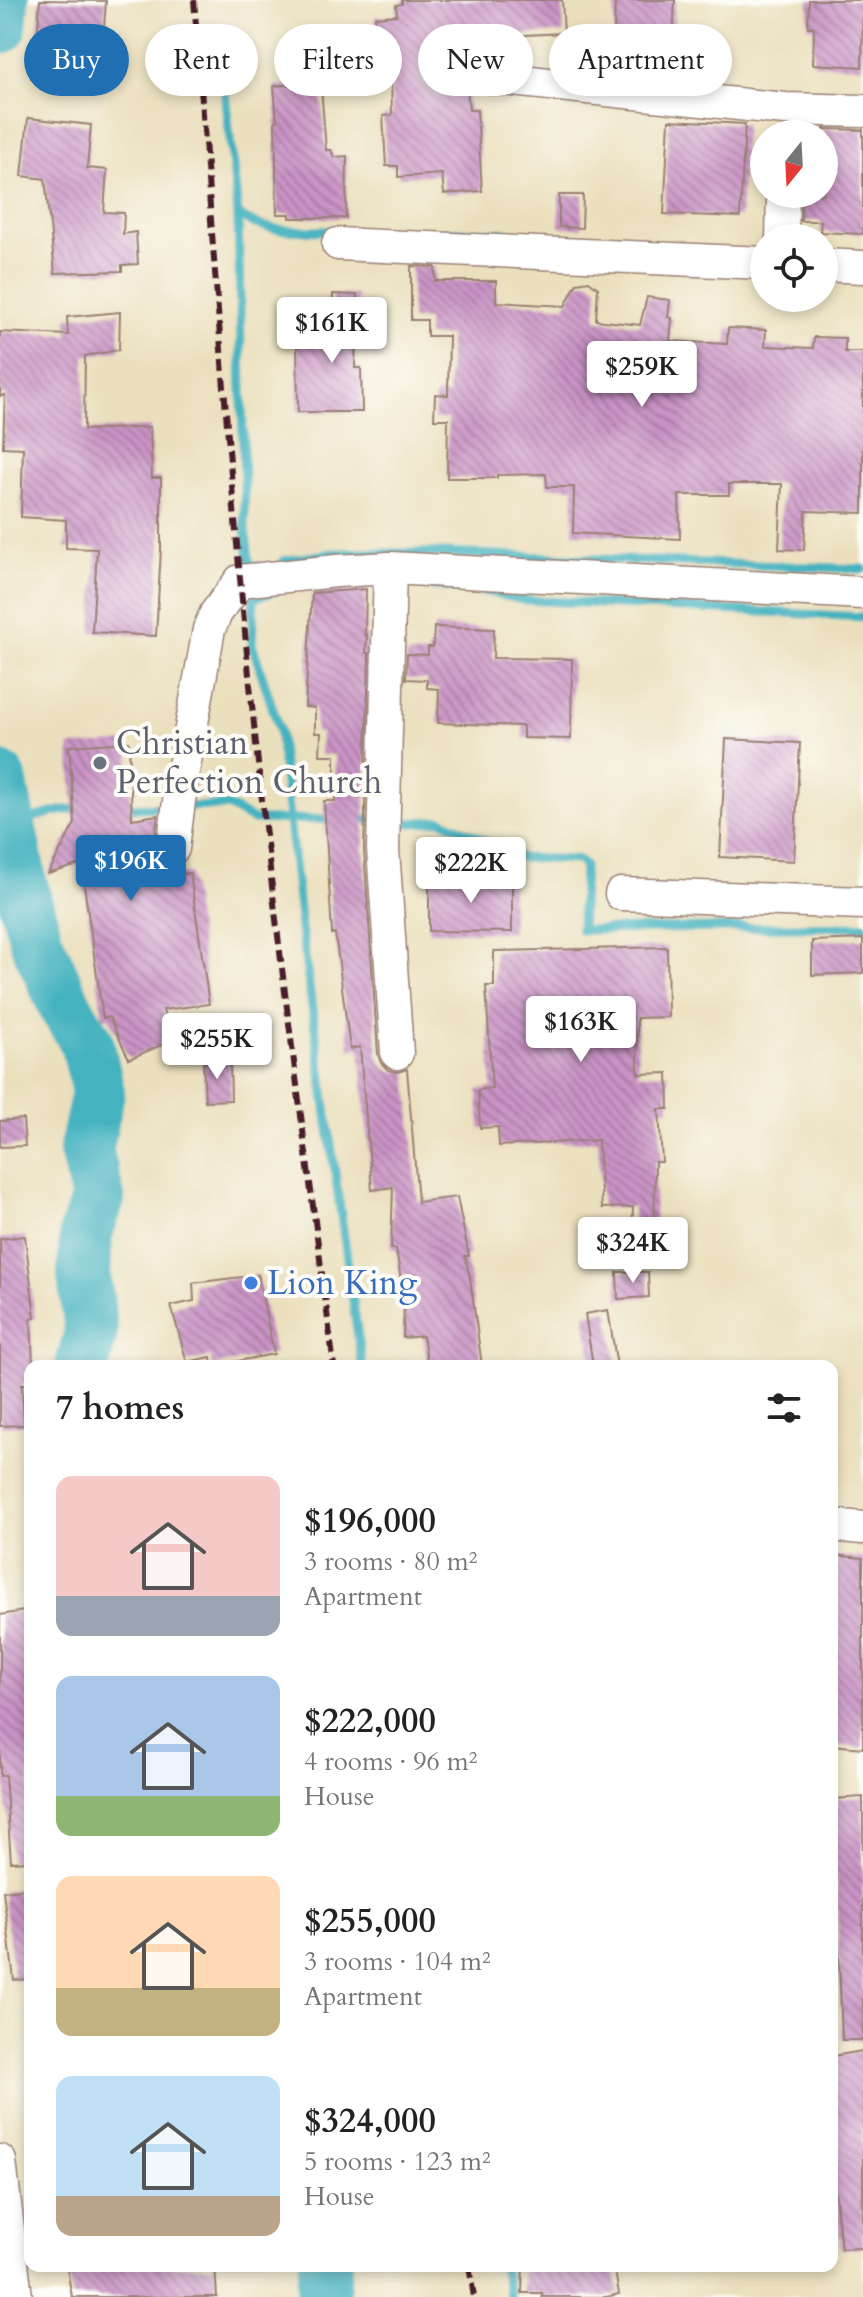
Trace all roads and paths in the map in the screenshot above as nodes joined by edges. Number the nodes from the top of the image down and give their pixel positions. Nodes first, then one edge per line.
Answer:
1 (533, 84) edge
2 (863, 111) edge
3 (777, 120) edge
4 (792, 120) edge
5 (338, 244) dead end
6 (750, 262) edge
7 (838, 266) edge
8 (863, 267) edge
9 (390, 568) junction
10 (863, 593) edge
11 (173, 848) dead end
12 (621, 894) dead end
13 (863, 903) edge
14 (397, 1053) dead end
15 (838, 1526) edge
16 (863, 1528) edge
17 (0, 2162) edge
18 (16, 2297) edge

1 - 3 street
2 - 4 street
5 - 6 street
7 - 8 street
9 - 10 street
9 - 11 street
9 - 14 street
12 - 13 street
15 - 16 street
17 - 18 street

